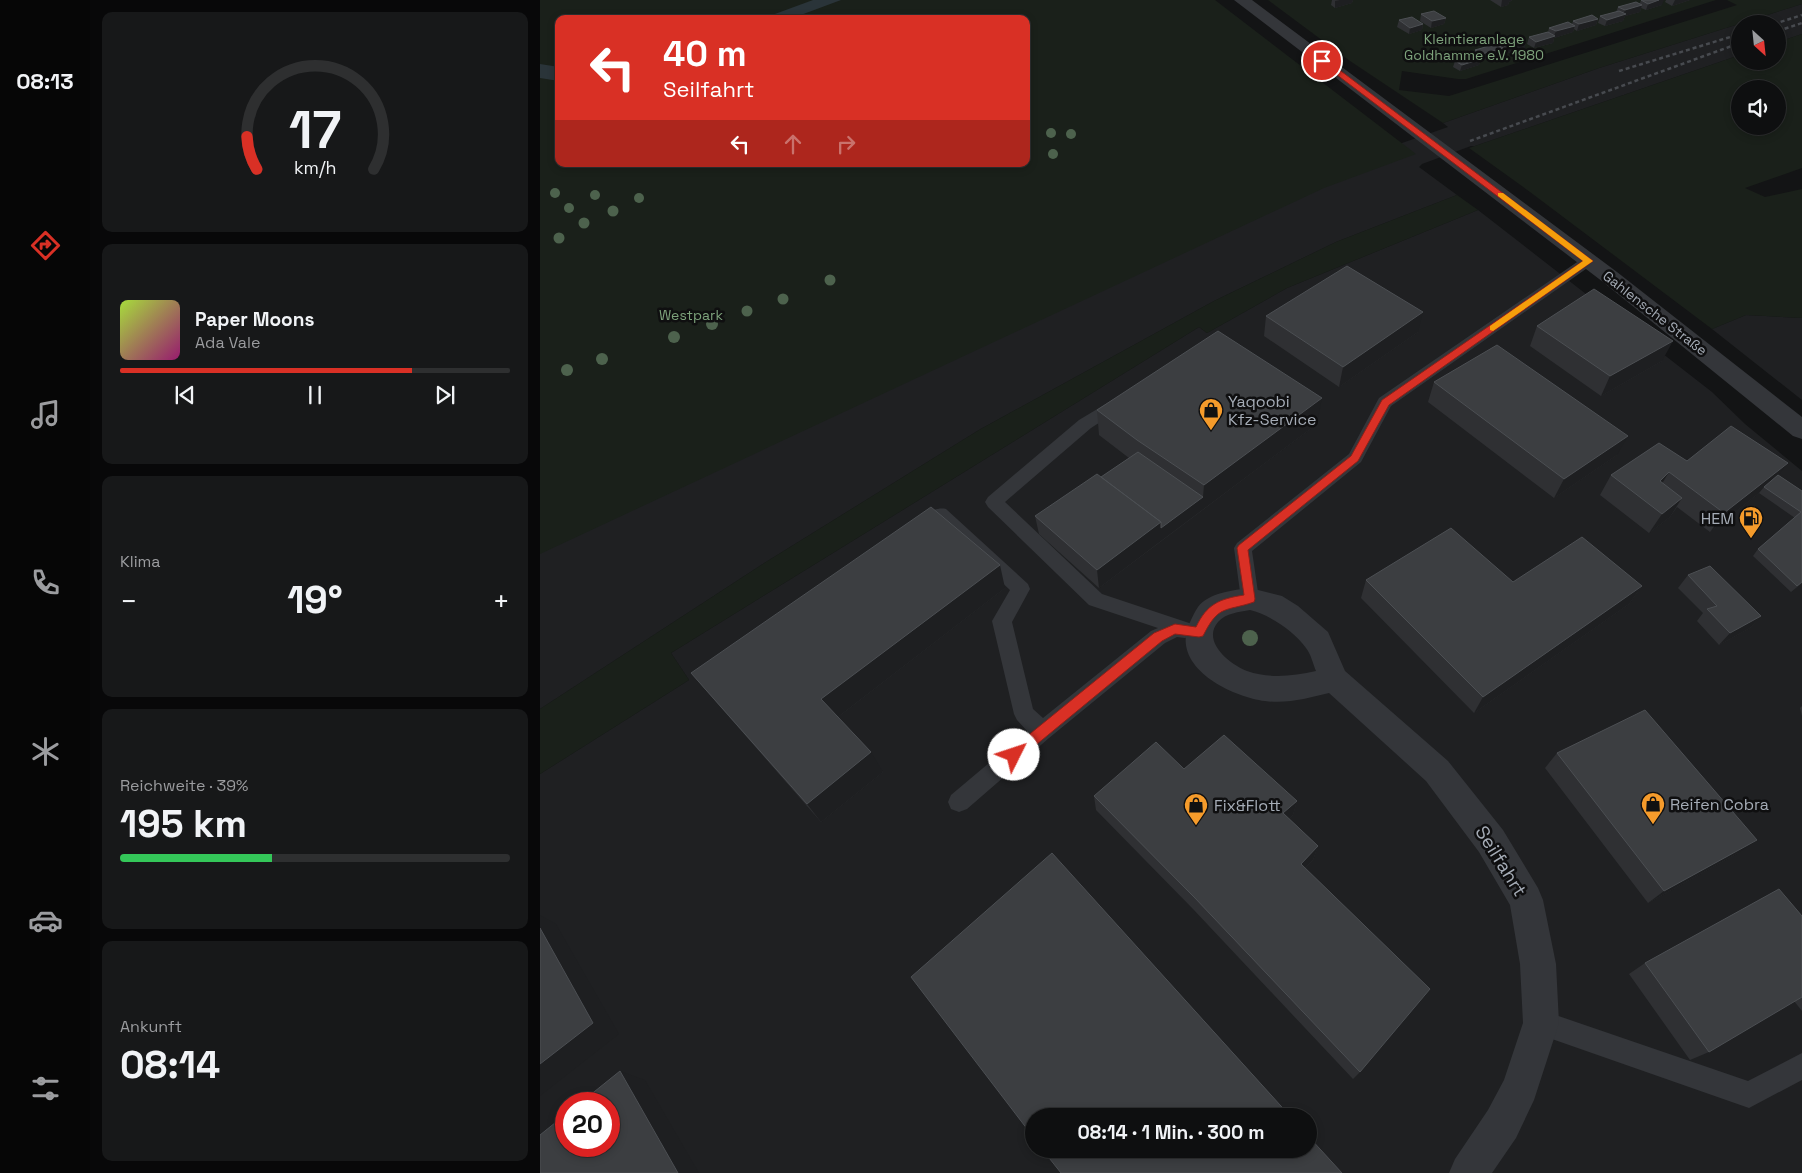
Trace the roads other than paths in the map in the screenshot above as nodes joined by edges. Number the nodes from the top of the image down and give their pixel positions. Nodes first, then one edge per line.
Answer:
1 (1242, 0) edge
2 (1588, 261) junction
3 (1133, 393) edge
4 (1802, 430) edge
5 (906, 536) edge
6 (1250, 599) junction
7 (1187, 631) junction
8 (1334, 678) junction
9 (1042, 731) junction
10 (959, 802) dead end
11 (1541, 1022) junction
12 (1802, 1066) edge
13 (1469, 1173) edge

1 - 2 street, Gahlensche Straße
2 - 4 street, Gahlensche Straße
2 - 6 lane
3 - 7 lane
5 - 9 lane
6 - 7 street, Seilfahrt
6 - 8 street, Seilfahrt
7 - 8 street
7 - 9 lane
8 - 11 street, Seilfahrt
9 - 10 lane
11 - 12 lane
11 - 13 street, Seilfahrt

